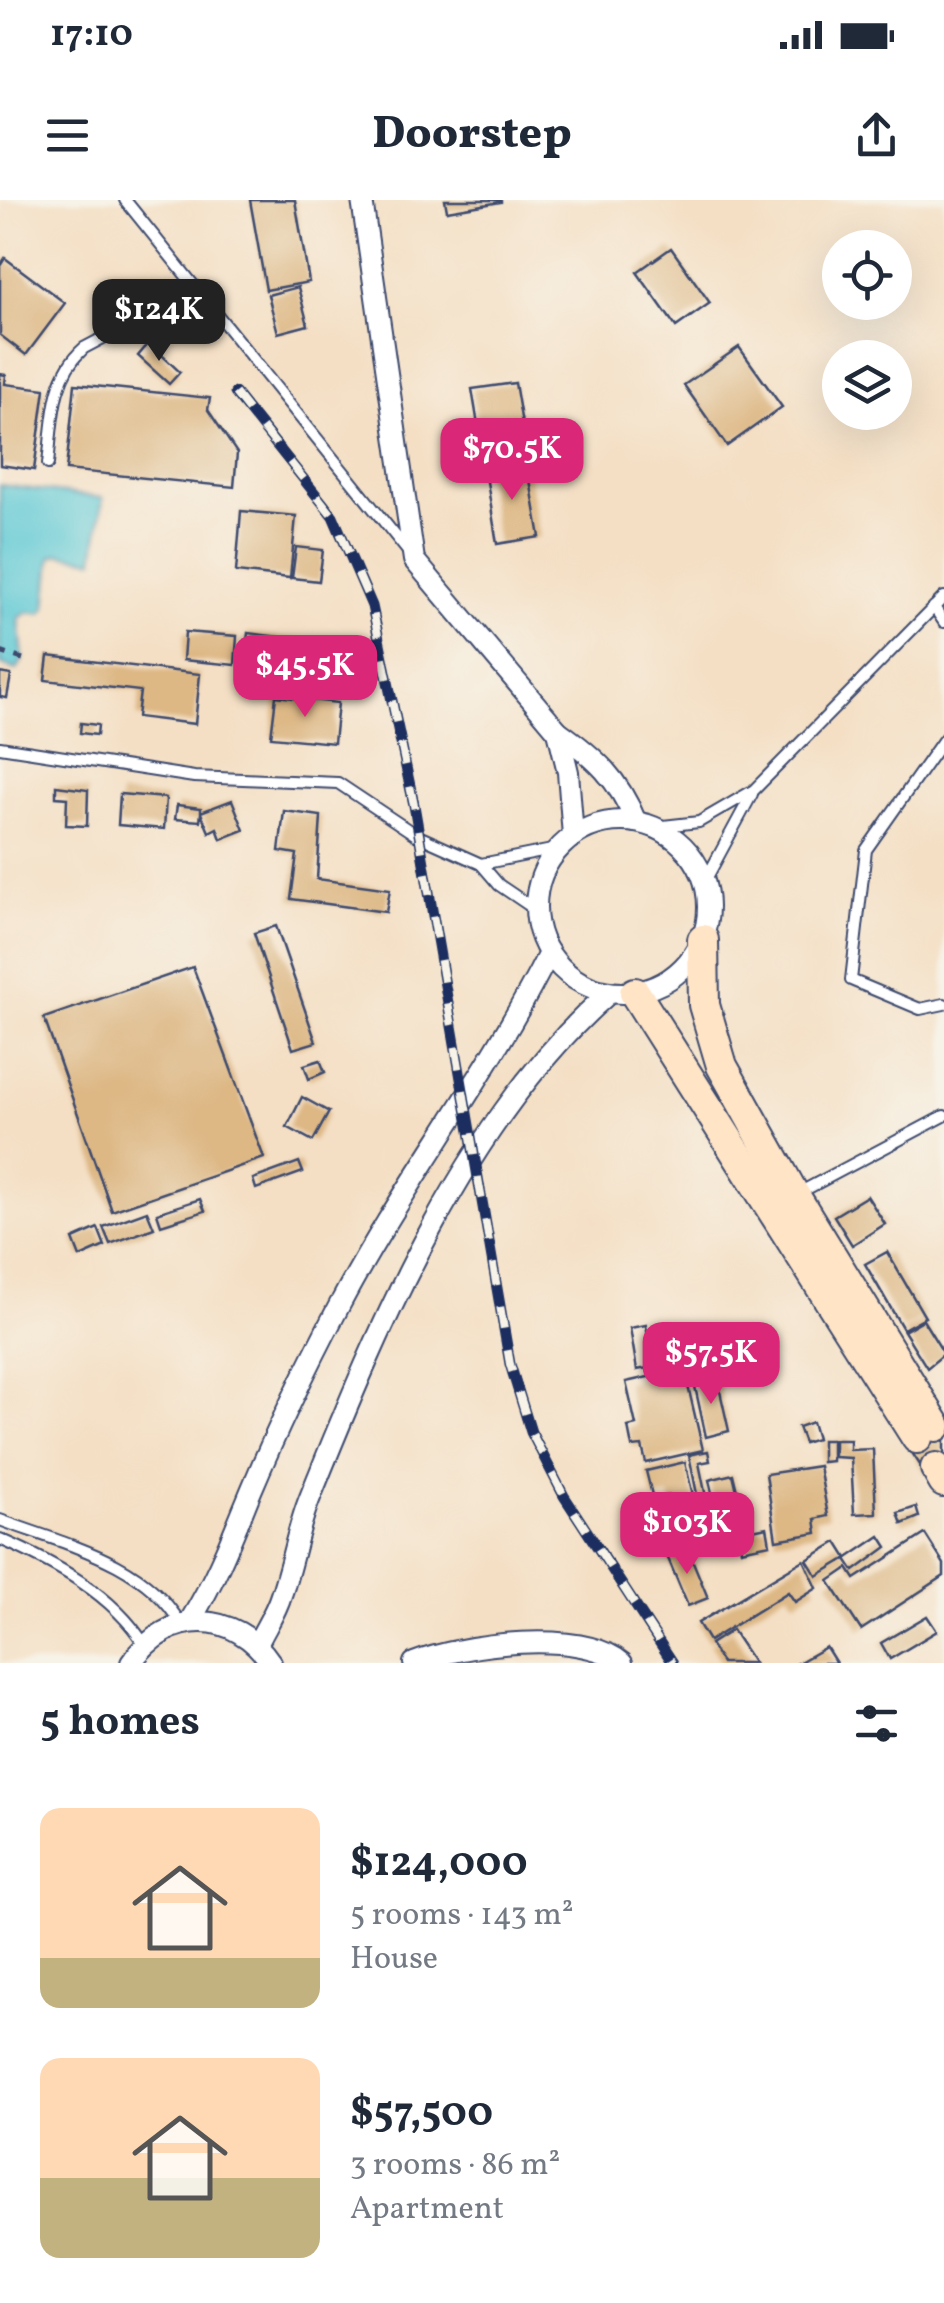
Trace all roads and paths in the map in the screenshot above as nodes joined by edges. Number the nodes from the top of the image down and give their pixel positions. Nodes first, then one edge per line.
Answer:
1 (126, 200) edge
2 (362, 200) edge
3 (198, 288) junction
4 (48, 464) dead end
5 (414, 560) junction
6 (944, 597) edge
7 (934, 608) junction
8 (944, 622) edge
9 (0, 652) edge
10 (23, 659) dead end
11 (558, 731) junction
12 (944, 739) edge
13 (0, 747) edge
14 (754, 790) junction
15 (645, 824) junction
16 (565, 842) junction
17 (481, 864) junction
18 (704, 881) junction
19 (536, 910) junction
20 (702, 940) junction
21 (549, 953) junction
22 (622, 993) junction
23 (944, 1004) edge
24 (944, 1116) edge
25 (794, 1195) junction
26 (0, 1520) edge
27 (0, 1540) edge
28 (185, 1622) junction
29 (258, 1643) junction
30 (144, 1644) junction
31 (132, 1663) edge
32 (271, 1663) edge
33 (414, 1663) edge
34 (622, 1663) edge

1 - 3 lane
2 - 5 street
3 - 4 lane
3 - 5 lane
5 - 11 street
6 - 7 lane
7 - 8 lane
7 - 14 lane
9 - 10 path
11 - 15 street
11 - 16 street
12 - 23 lane
13 - 17 lane
14 - 15 lane
14 - 18 lane
15 - 16 street
15 - 18 street
16 - 17 lane
16 - 19 street
17 - 19 lane
18 - 20 street
19 - 21 street
20 - 22 street
20 - 25 main road
21 - 22 street
21 - 28 street
22 - 25 main road
22 - 29 street
24 - 25 lane
26 - 28 lane
27 - 30 lane
28 - 29 street
28 - 30 street
29 - 32 street
30 - 31 street
33 - 34 street

